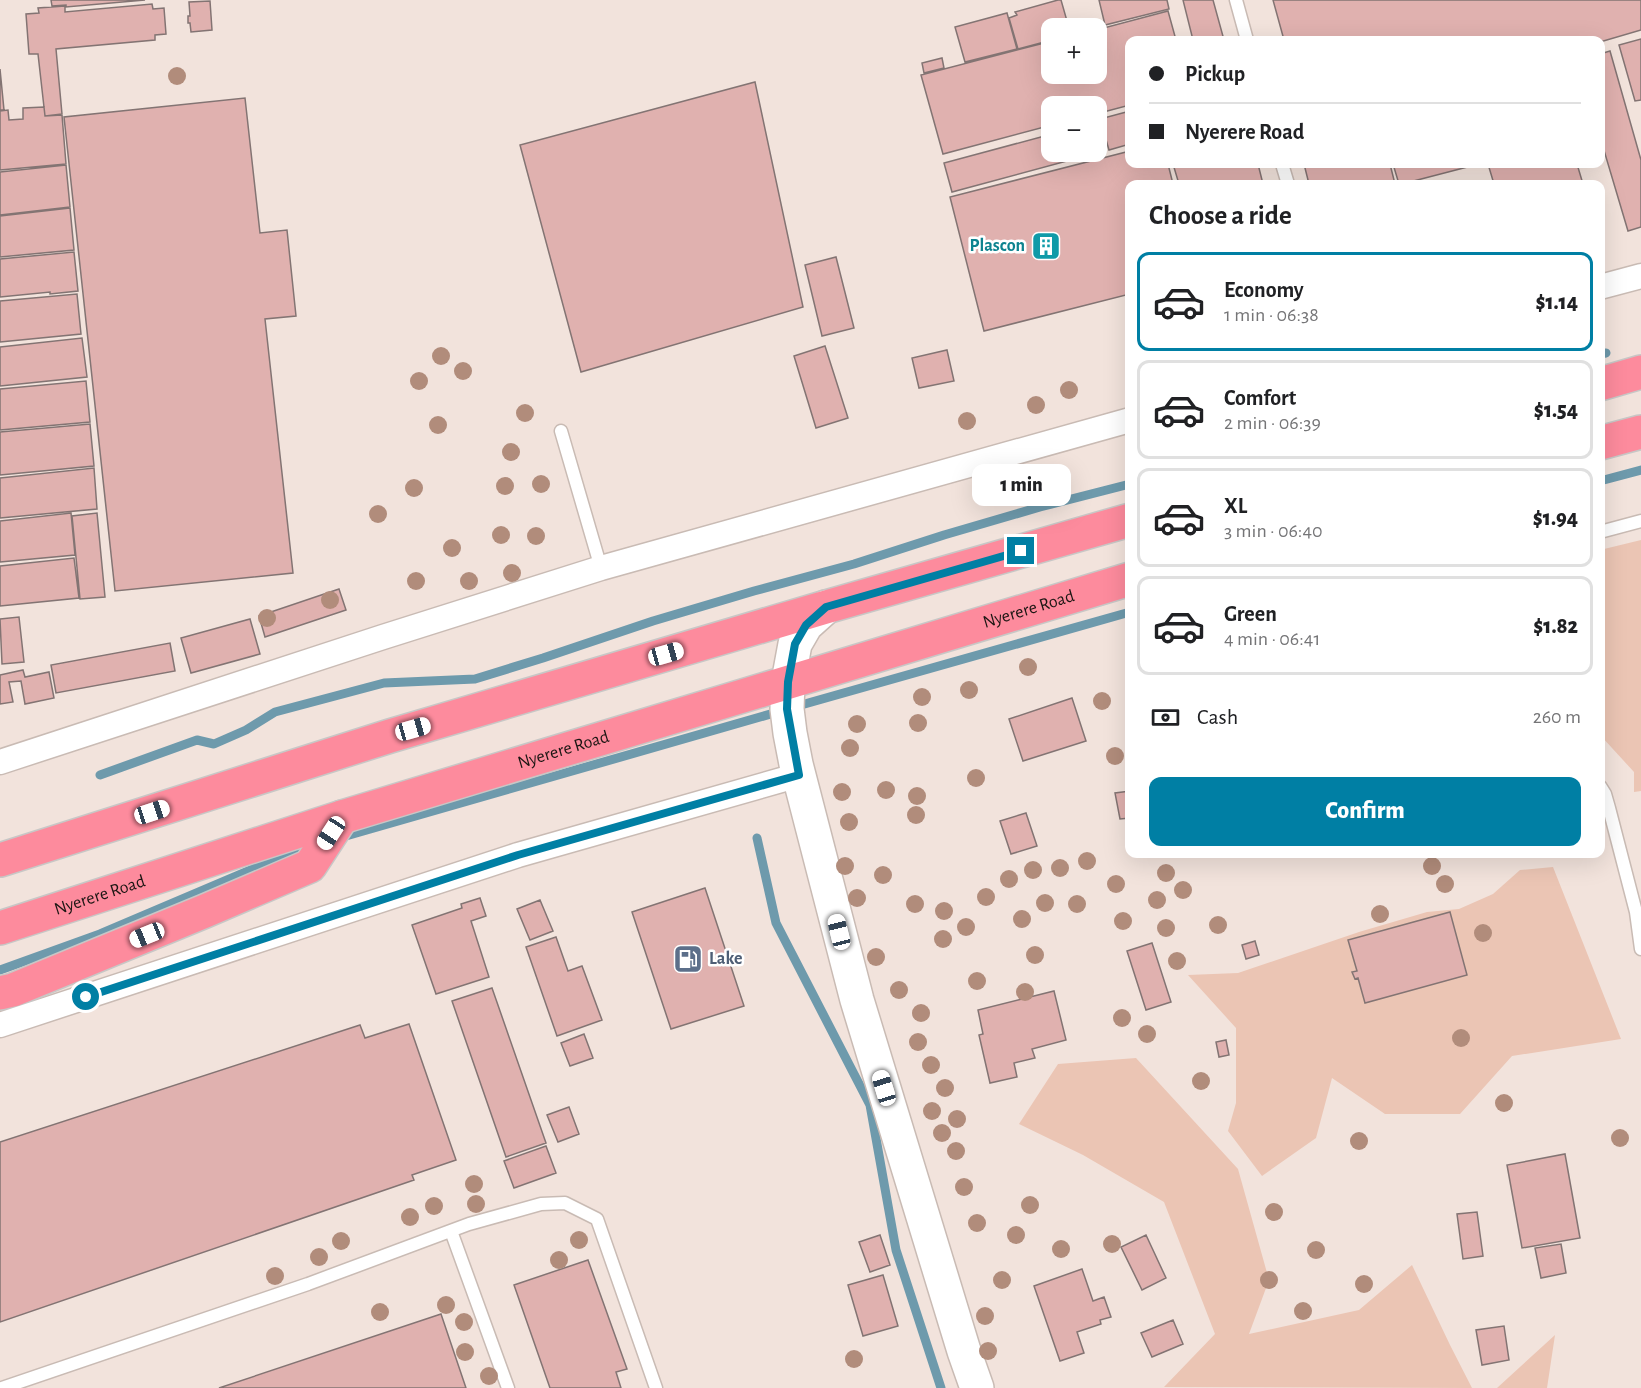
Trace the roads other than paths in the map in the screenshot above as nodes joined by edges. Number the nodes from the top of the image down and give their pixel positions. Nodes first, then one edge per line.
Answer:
1 (1236, 0) edge
2 (1246, 36) edge
3 (1641, 276) edge
4 (1605, 286) edge
5 (1641, 372) edge
6 (1605, 383) edge
7 (1125, 421) edge
8 (561, 431) dead end
9 (1641, 432) edge
10 (1605, 442) edge
11 (1125, 521) edge
12 (1641, 521) edge
13 (1605, 531) edge
14 (601, 568) junction
15 (1125, 581) edge
16 (826, 607) junction
17 (788, 682) junction
18 (0, 762) edge
19 (799, 775) junction
20 (1605, 794) edge
21 (342, 817) junction
22 (0, 860) edge
23 (0, 928) edge
24 (1641, 949) edge
25 (0, 993) edge
26 (0, 1025) edge
27 (451, 1230) junction
28 (2, 1388) edge
29 (508, 1388) edge
30 (656, 1388) edge
31 (977, 1388) edge

1 - 2 lane
3 - 4 street
5 - 6 highway
7 - 14 street
8 - 14 lane
9 - 10 highway
11 - 16 highway
12 - 13 lane
14 - 18 street
15 - 17 highway, Nyerere Road
16 - 17 street
16 - 22 highway
17 - 19 street
17 - 21 highway, Nyerere Road
19 - 26 street
19 - 31 street
20 - 24 lane
21 - 23 highway, Nyerere Road
21 - 25 highway
27 - 28 lane
27 - 29 lane
27 - 30 lane

